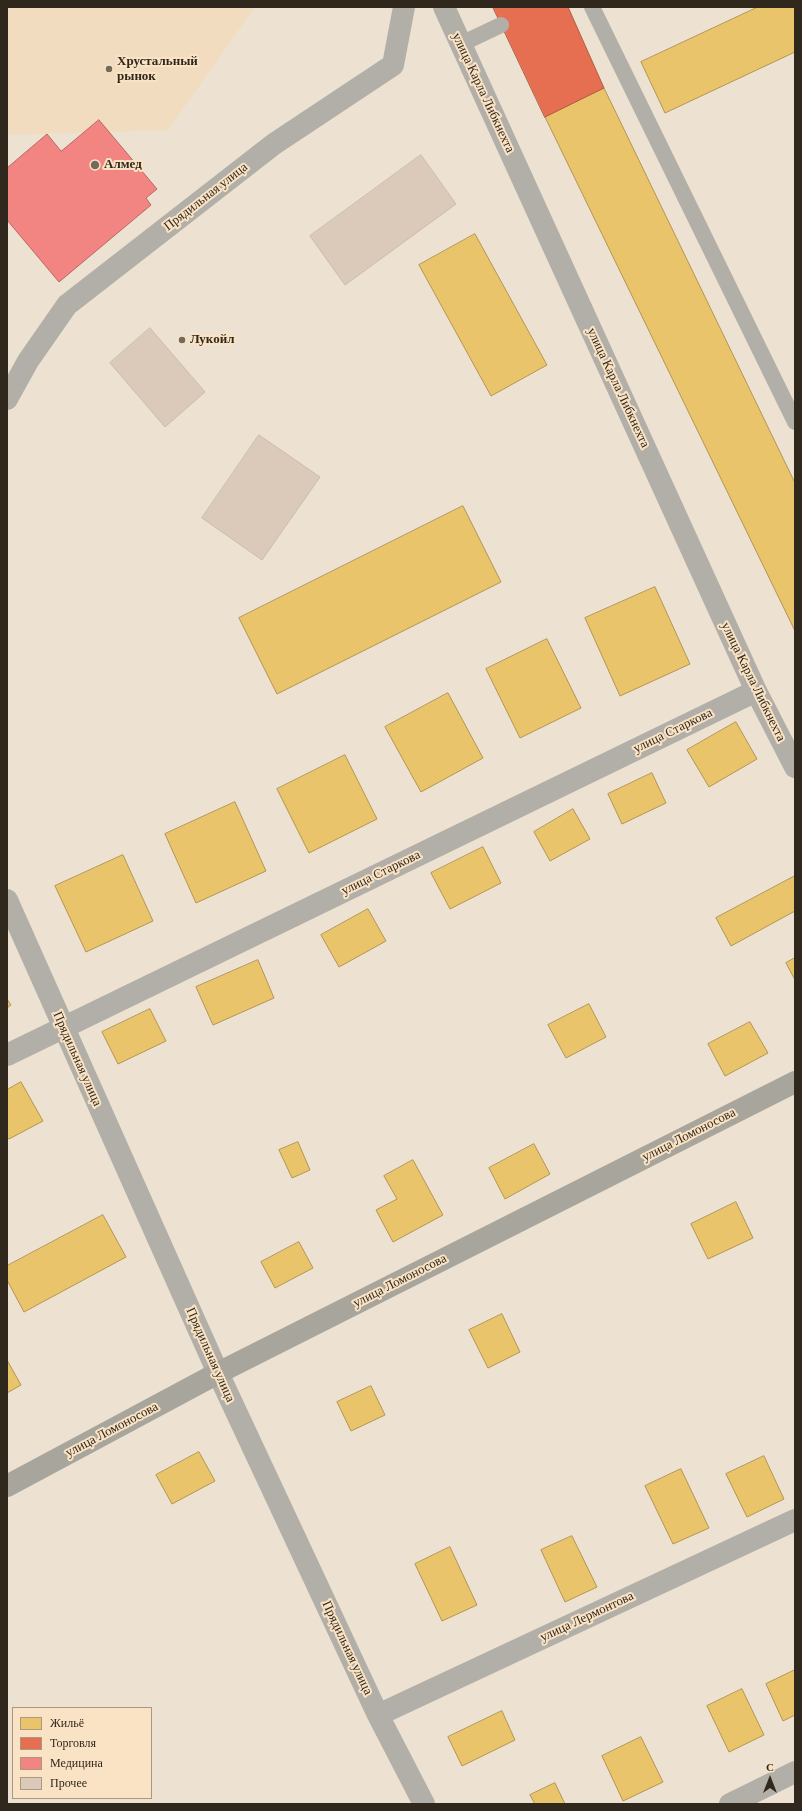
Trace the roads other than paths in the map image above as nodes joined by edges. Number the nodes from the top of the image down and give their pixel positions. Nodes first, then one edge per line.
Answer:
1 (404, 7) edge
2 (444, 7) edge
3 (592, 7) edge
4 (501, 25) dead end
5 (461, 44) junction
6 (7, 399) edge
7 (795, 422) edge
8 (756, 691) junction
9 (795, 767) edge
10 (7, 900) edge
11 (63, 1027) junction
12 (7, 1055) edge
13 (795, 1082) edge
14 (218, 1373) junction
15 (7, 1486) edge
16 (795, 1520) edge
17 (378, 1715) junction
18 (795, 1772) edge
19 (744, 1801) edge
20 (424, 1804) edge

1 - 6 street, Прядильная улица
2 - 5 street, улица Карла Либкнехта
3 - 7 lane
4 - 5 lane
5 - 8 street, улица Карла Либкнехта
8 - 9 street, улица Карла Либкнехта
8 - 11 street, улица Старкова
10 - 11 street, Прядильная улица
11 - 12 street, улица Старкова
11 - 14 street, Прядильная улица
13 - 14 main road, улица Ломоносова
14 - 15 main road, улица Ломоносова
14 - 17 street, Прядильная улица
16 - 17 street, улица Лермонтова
17 - 20 street, Прядильная улица
18 - 19 street

